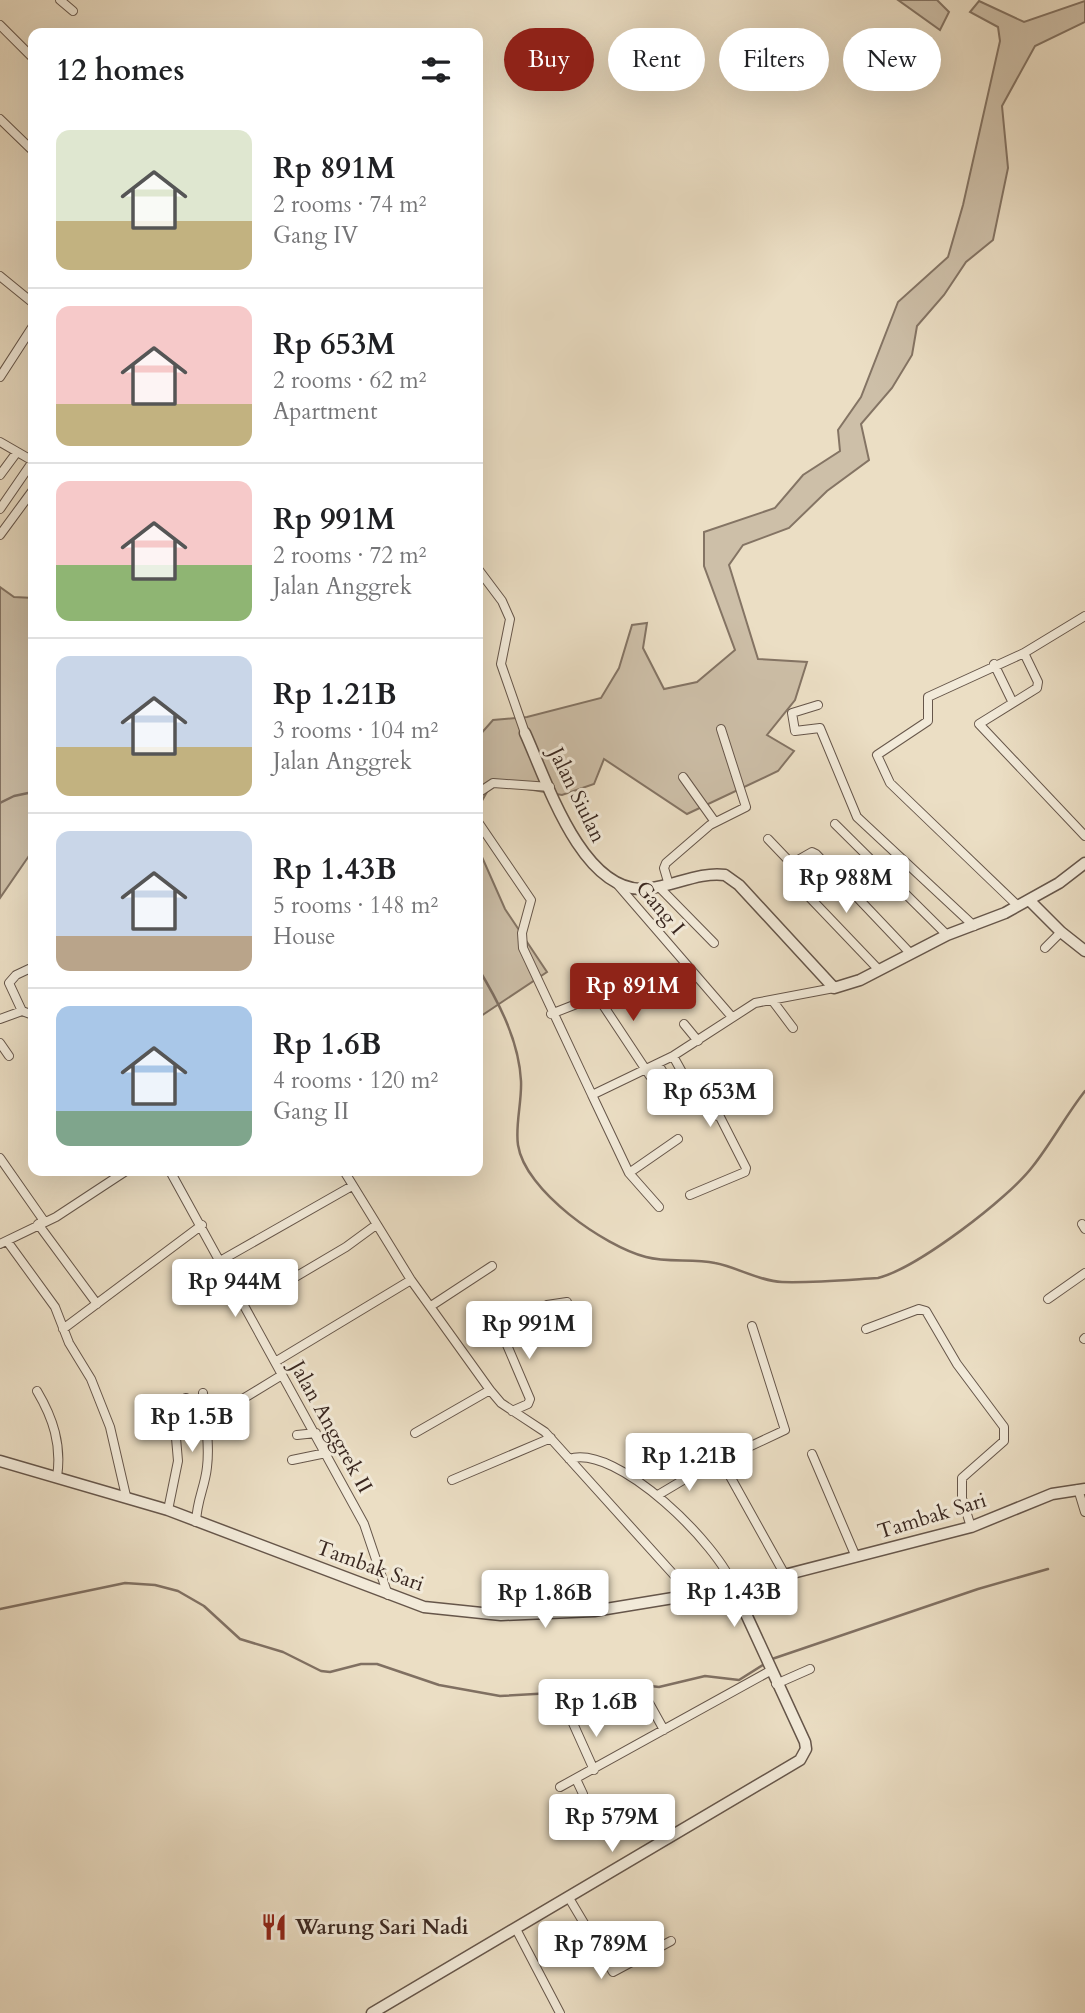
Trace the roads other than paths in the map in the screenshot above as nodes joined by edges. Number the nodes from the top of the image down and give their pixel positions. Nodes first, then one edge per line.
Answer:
1 (60, 0) edge
2 (73, 11) dead end
3 (0, 25) edge
4 (28, 53) edge
5 (0, 119) edge
6 (28, 146) edge
7 (0, 276) edge
8 (28, 299) edge
9 (28, 334) edge
10 (0, 377) edge
11 (0, 442) edge
12 (17, 452) junction
13 (28, 458) edge
14 (28, 468) edge
15 (0, 475) edge
16 (28, 498) edge
17 (0, 509) edge
18 (0, 535) edge
19 (483, 576) edge
20 (1085, 616) edge
21 (1024, 653) junction
22 (994, 664) junction
23 (1013, 703) junction
24 (818, 705) dead end
25 (721, 729) dead end
26 (525, 733) joint
27 (683, 777) dead end
28 (550, 787) junction
29 (483, 790) edge
30 (715, 822) junction
31 (835, 824) dead end
32 (483, 829) edge
33 (1085, 836) edge
34 (768, 839) dead end
35 (1085, 863) edge
36 (793, 880) dead end
37 (617, 884) junction
38 (664, 886) junction
39 (1029, 900) junction
40 (1018, 906) junction
41 (974, 926) junction
42 (1061, 932) junction
43 (947, 935) junction
44 (714, 943) dead end
45 (1045, 948) dead end
46 (1085, 951) edge
47 (911, 954) junction
48 (28, 969) edge
49 (879, 970) junction
50 (834, 988) junction
51 (772, 1000) junction
52 (22, 1011) junction
53 (28, 1013) edge
54 (551, 1014) junction
55 (732, 1017) junction
56 (0, 1019) edge
57 (684, 1024) dead end
58 (793, 1028) dead end
59 (698, 1041) junction
60 (0, 1043) edge
61 (9, 1056) dead end
62 (673, 1056) junction
63 (658, 1063) junction
64 (649, 1072) junction
65 (672, 1087) dead end
66 (592, 1096) junction
67 (678, 1139) dead end
68 (0, 1158) edge
69 (629, 1173) junction
70 (118, 1176) edge
71 (174, 1176) edge
72 (347, 1176) edge
73 (352, 1186) junction
74 (690, 1195) dead end
75 (659, 1207) dead end
76 (41, 1223) junction
77 (202, 1225) junction
78 (376, 1225) junction
79 (4, 1243) edge
80 (220, 1261) junction
81 (492, 1266) dead end
82 (1085, 1273) edge
83 (411, 1280) junction
84 (280, 1286) dead end
85 (1048, 1299) dead end
86 (567, 1302) dead end
87 (97, 1304) junction
88 (431, 1306) junction
89 (752, 1325) dead end
90 (63, 1329) junction
91 (866, 1329) dead end
92 (275, 1362) junction
93 (282, 1375) junction
94 (490, 1390) junction
95 (37, 1391) dead end
96 (203, 1393) dead end
97 (186, 1398) dead end
98 (241, 1400) dead end
99 (512, 1411) junction
100 (316, 1433) junction
101 (415, 1433) dead end
102 (297, 1435) dead end
103 (551, 1438) junction
104 (326, 1453) junction
105 (812, 1454) dead end
106 (569, 1459) junction
107 (292, 1460) dead end
108 (0, 1461) edge
109 (705, 1467) dead end
110 (57, 1476) junction
111 (452, 1480) dead end
112 (1082, 1489) edge
113 (658, 1495) junction
114 (126, 1496) junction
115 (168, 1510) junction
116 (1085, 1512) edge
117 (196, 1522) junction
118 (971, 1527) junction
119 (856, 1557) junction
120 (785, 1575) junction
121 (734, 1588) junction
122 (388, 1595) junction
123 (692, 1595) junction
124 (810, 1669) dead end
125 (769, 1670) junction
126 (776, 1684) junction
127 (649, 1703) dead end
128 (572, 1721) dead end
129 (664, 1730) junction
130 (594, 1770) junction
131 (576, 1779) junction
132 (560, 1787) dead end
133 (583, 1794) dead end
134 (569, 1898) junction
135 (516, 1929) junction
136 (671, 1941) dead end
137 (372, 2013) edge
138 (560, 2013) edge

1 - 2 street
3 - 4 street
5 - 6 street
7 - 8 street
9 - 10 street
11 - 12 street
12 - 13 street
12 - 15 street
14 - 17 street
16 - 18 street
19 - 26 street
20 - 21 street
21 - 22 street
21 - 23 street
22 - 23 street
22 - 40 street
23 - 33 street
24 - 41 street
25 - 30 street
26 - 28 street, Jalan Siulan
27 - 30 street
28 - 29 street
28 - 37 street, Jalan Siulan
30 - 38 street
31 - 43 street
32 - 54 street
34 - 47 street
35 - 39 street
36 - 49 street
37 - 38 street
37 - 55 street, Gang I
38 - 44 street
38 - 50 street
39 - 40 street
39 - 42 street
40 - 41 street
41 - 43 street
42 - 45 street
42 - 46 street
43 - 47 street
47 - 49 street
48 - 52 street
49 - 50 street
50 - 51 street
51 - 55 street
51 - 58 street
52 - 53 street
52 - 56 street
54 - 64 street
54 - 66 street
55 - 59 street
57 - 59 street
59 - 62 street
60 - 61 street
62 - 63 street
62 - 74 street
63 - 64 street
63 - 65 street
64 - 66 street
66 - 69 street
67 - 69 street
68 - 76 street
69 - 75 street
70 - 76 street
71 - 77 street, Jalan Anggrek II
72 - 73 street
73 - 78 street
73 - 80 street
76 - 79 street
76 - 87 street
77 - 80 street, Jalan Anggrek II
77 - 87 street
78 - 83 street
78 - 84 street
79 - 90 street
80 - 92 street, Jalan Anggrek II
81 - 88 street
82 - 85 street
83 - 88 street
83 - 92 street
86 - 99 street
87 - 90 street
88 - 94 street
89 - 120 street
90 - 114 street
91 - 118 street
92 - 93 street, Jalan Anggrek II
93 - 98 street
93 - 100 street, Jalan Anggrek II
94 - 99 street
94 - 101 street
95 - 110 street
96 - 117 street
97 - 115 street
99 - 103 street
100 - 102 street
100 - 104 street, Jalan Anggrek II
103 - 106 street
103 - 111 street
104 - 107 street
104 - 122 street, Jalan Anggrek II
105 - 119 street
106 - 113 street
106 - 123 street
108 - 110 street, Tambak Sari
109 - 113 street
110 - 114 street, Tambak Sari
112 - 116 street
112 - 118 street, Tambak Sari
113 - 121 street
114 - 115 street, Tambak Sari
115 - 117 street, Tambak Sari
117 - 122 street, Tambak Sari
118 - 119 street, Tambak Sari
119 - 120 street, Tambak Sari
120 - 121 street, Tambak Sari
121 - 123 street, Tambak Sari
121 - 125 street
122 - 123 street, Tambak Sari
124 - 126 street
125 - 126 street
125 - 129 street
126 - 134 street
127 - 129 street
128 - 130 street
129 - 130 street
130 - 131 street
131 - 132 street
131 - 133 street
134 - 135 street
134 - 136 street
135 - 137 street
135 - 138 street

